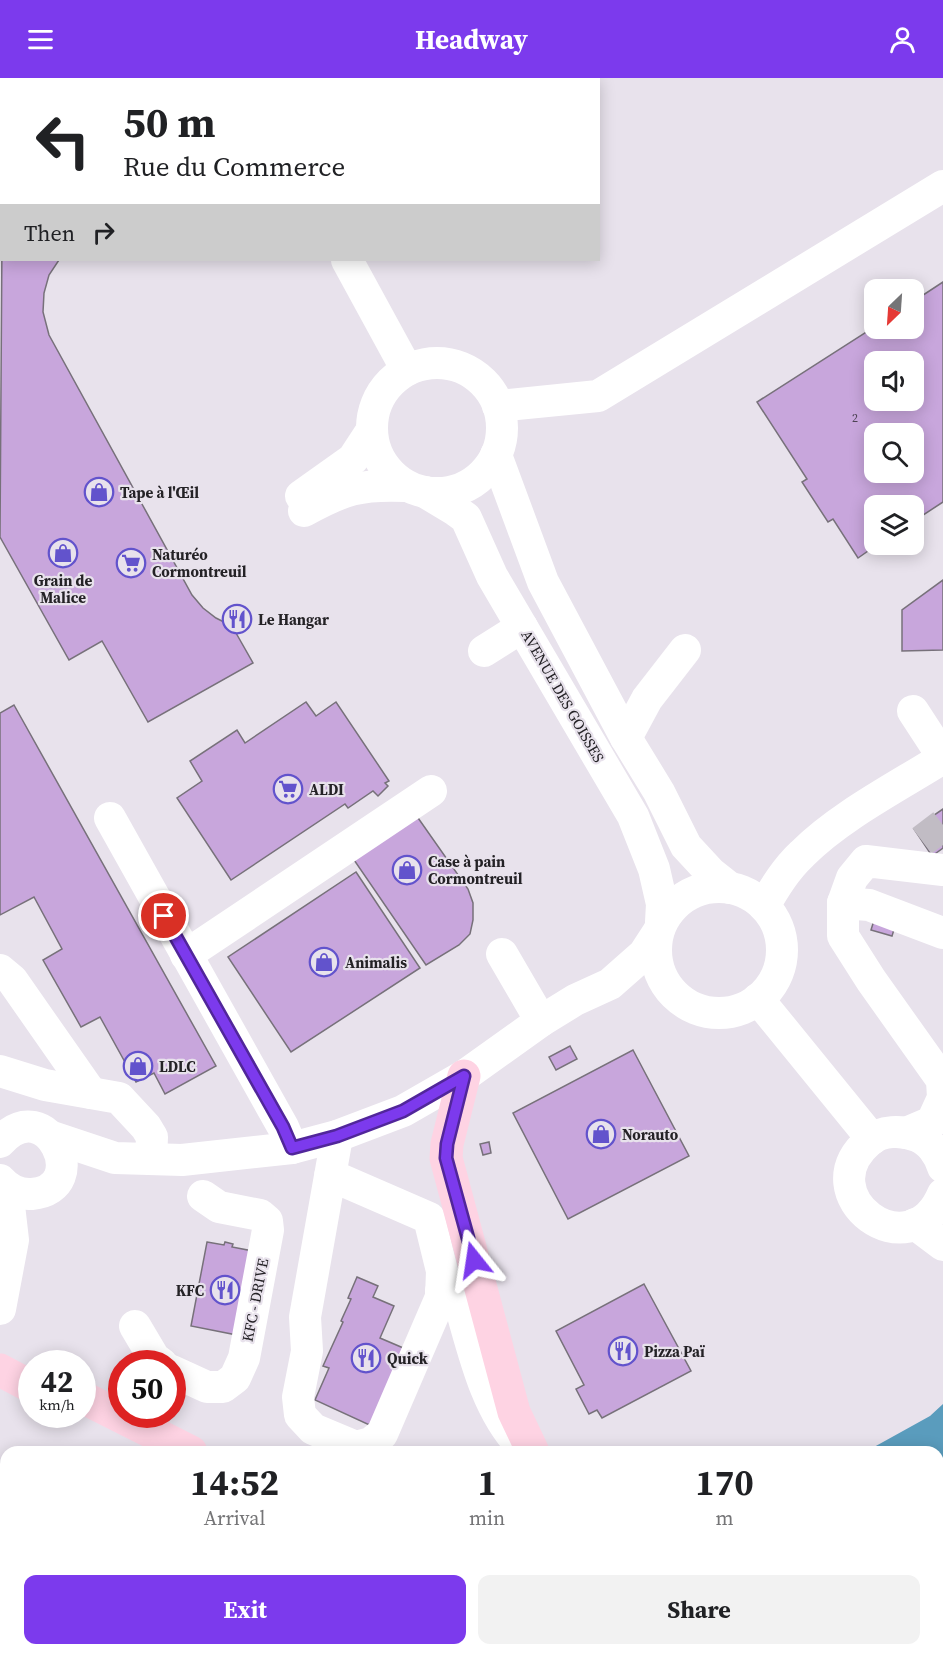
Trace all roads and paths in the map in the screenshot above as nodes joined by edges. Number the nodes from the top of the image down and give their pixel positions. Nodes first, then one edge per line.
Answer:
1 (943, 186) edge
2 (348, 261) edge
3 (407, 370) junction
4 (498, 406) junction
5 (372, 430) junction
6 (496, 456) junction
7 (416, 489) junction
8 (522, 627) junction
9 (685, 650) dead end
10 (484, 651) dead end
11 (943, 733) edge
12 (626, 738) junction
13 (943, 757) edge
14 (431, 791) dead end
15 (110, 818) dead end
16 (939, 867) tunnel mouth
17 (730, 888) junction
18 (843, 903) junction
19 (764, 906) junction
20 (659, 928) junction
21 (943, 933) edge
22 (502, 954) dead end
23 (186, 955) junction
24 (0, 970) edge
25 (610, 984) junction
26 (670, 990) junction
27 (758, 999) junction
28 (542, 1021) junction
29 (0, 1071) edge
30 (464, 1076) junction
31 (91, 1092) junction
32 (906, 1132) junction
33 (4, 1135) edge
34 (337, 1136) junction
35 (52, 1137) junction
36 (872, 1139) junction
37 (292, 1148) junction
38 (115, 1158) junction
39 (151, 1160) junction
40 (943, 1167) edge
41 (330, 1175) junction
42 (3, 1184) edge
43 (48, 1187) junction
44 (943, 1194) edge
45 (203, 1196) dead end
46 (915, 1224) junction
47 (13, 1240) junction
48 (943, 1245) edge
49 (441, 1291) junction
50 (1, 1305) edge
51 (135, 1326) dead end
52 (149, 1350) edge
53 (0, 1355) edge
54 (18, 1364) edge
55 (0, 1370) edge
56 (186, 1377) edge
57 (18, 1379) edge
58 (96, 1404) edge
59 (96, 1420) edge
60 (148, 1446) edge
61 (179, 1446) edge
62 (353, 1446) edge
63 (360, 1446) edge
64 (521, 1446) edge
65 (530, 1446) edge

1 - 4 street
2 - 3 street
3 - 4 street
3 - 5 street
4 - 6 street
5 - 7 street
5 - 7 street
6 - 7 street
6 - 12 street
7 - 8 street, AVENUE DES GOISSES
8 - 10 street
8 - 20 street, AVENUE DES GOISSES
9 - 12 street
11 - 13 street
12 - 17 street
13 - 19 street
14 - 23 street
15 - 23 street
16 - 18 street
17 - 19 street
17 - 20 street
18 - 21 street
18 - 32 street
19 - 27 street
20 - 25 street
20 - 26 street
22 - 28 street
23 - 37 street
24 - 31 street
25 - 26 street
25 - 28 street
26 - 27 street
27 - 36 street
28 - 30 street
29 - 31 street
30 - 34 street
30 - 65 main road
31 - 39 street
32 - 36 street
32 - 40 street
33 - 35 street
34 - 37 street
34 - 41 street
35 - 38 street
35 - 43 street
36 - 46 street
37 - 39 street
38 - 39 street
38 - 43 street
41 - 49 street
41 - 62 street
42 - 43 street
42 - 47 street
43 - 47 street
44 - 46 street
45 - 56 street, KFC - DRIVE
46 - 48 street
47 - 50 street
49 - 63 street
49 - 64 street
51 - 52 street
53 - 54 main road
55 - 57 main road
58 - 61 main road
59 - 60 main road

